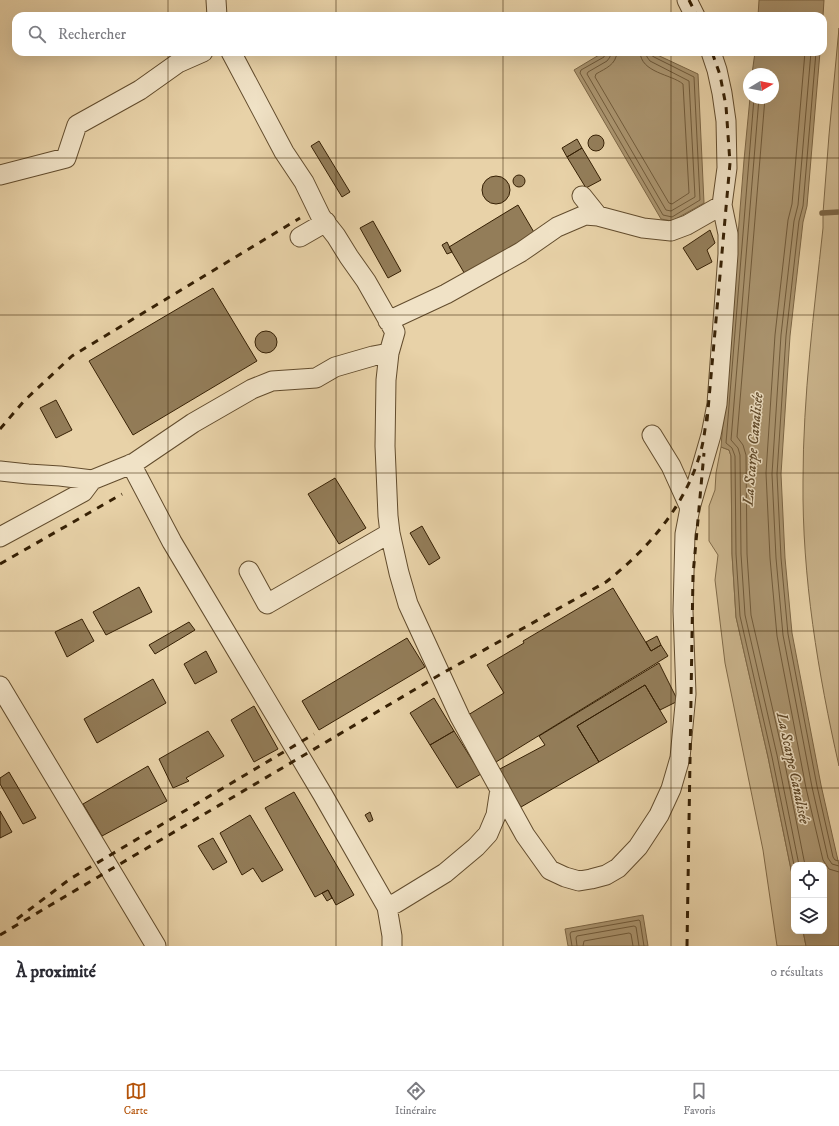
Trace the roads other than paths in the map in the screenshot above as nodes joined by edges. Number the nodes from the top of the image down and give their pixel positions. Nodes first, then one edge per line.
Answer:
1 (216, 0) edge
2 (687, 0) edge
3 (217, 12) edge
4 (693, 12) edge
5 (194, 56) edge
6 (233, 56) edge
7 (712, 56) edge
8 (0, 174) edge
9 (582, 196) dead end
10 (722, 205) junction
11 (598, 216) junction
12 (326, 222) junction
13 (300, 237) dead end
14 (388, 321) junction
15 (389, 353) junction
16 (652, 435) dead end
17 (131, 464) junction
18 (0, 471) edge
19 (92, 480) junction
20 (690, 508) junction
21 (390, 533) junction
22 (0, 537) edge
23 (249, 571) dead end
24 (0, 686) edge
25 (500, 789) junction
26 (387, 907) junction
27 (156, 946) edge
28 (392, 946) edge

1 - 3 lane
2 - 4 lane
5 - 8 lane
6 - 12 lane
7 - 10 lane
9 - 11 lane
10 - 11 lane
10 - 20 lane
11 - 14 lane
12 - 13 lane
12 - 14 lane
14 - 15 lane
15 - 17 lane
15 - 21 lane
16 - 20 lane
17 - 19 lane
17 - 26 lane
18 - 19 lane
19 - 22 lane
20 - 25 lane
21 - 23 lane
21 - 25 lane
24 - 27 lane
25 - 26 lane
26 - 28 lane

